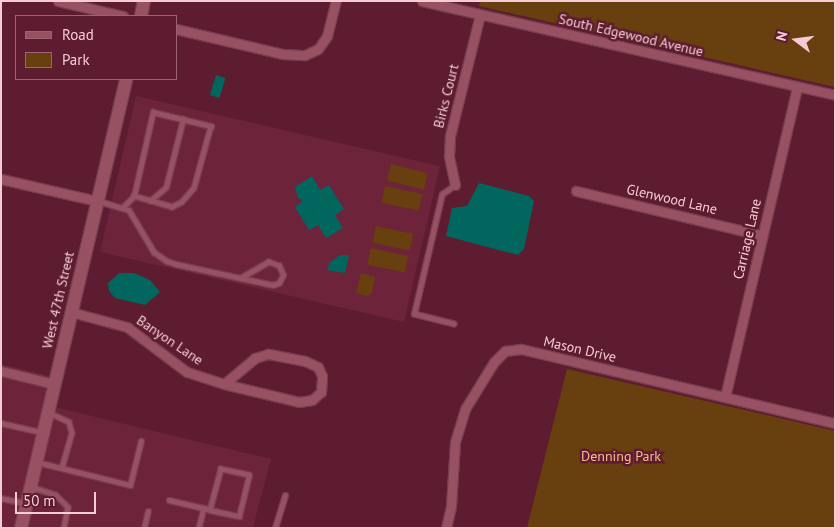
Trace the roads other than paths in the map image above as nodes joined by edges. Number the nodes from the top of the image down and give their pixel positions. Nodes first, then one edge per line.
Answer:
1 (58, 1) edge
2 (144, 1) edge
3 (336, 1) edge
4 (422, 1) edge
5 (119, 15) edge
6 (141, 15) edge
7 (480, 15) junction
8 (178, 29) edge
9 (126, 80) edge
10 (798, 87) junction
11 (835, 95) edge
12 (183, 119) junction
13 (1, 179) edge
14 (455, 185) joint
15 (576, 191) dead end
16 (134, 196) junction
17 (150, 200) junction
18 (97, 201) junction
19 (123, 207) junction
20 (761, 235) junction
21 (241, 278) junction
22 (71, 312) junction
23 (454, 324) dead end
24 (1, 372) edge
25 (54, 384) junction
26 (224, 384) junction
27 (725, 397) junction
28 (48, 411) junction
29 (1, 423) edge
30 (835, 423) edge
31 (42, 432) junction
32 (141, 441) dead end
33 (36, 462) junction
34 (62, 468) junction
35 (30, 487) junction
36 (285, 495) dead end
37 (1, 498) edge
38 (169, 500) dead end
39 (26, 504) junction
40 (204, 508) junction
41 (210, 510) junction
42 (148, 512) dead end
43 (21, 528) edge
44 (64, 528) edge
45 (144, 528) edge
46 (199, 528) edge
47 (275, 528) edge
48 (446, 528) edge

1 - 5 street
2 - 6 main road
3 - 8 street
4 - 7 street, South Edgewood Avenue
7 - 10 street, South Edgewood Avenue
7 - 14 street, Birks Court
9 - 18 main road, West 47th Street
10 - 11 street, South Edgewood Avenue
10 - 20 street, Carriage Lane
12 - 16 lane
12 - 17 lane
12 - 17 lane
13 - 18 street
14 - 23 lane
15 - 20 street, Glenwood Lane
16 - 17 lane
16 - 19 lane
18 - 19 lane
18 - 22 main road, West 47th Street
19 - 21 lane
20 - 27 street, Carriage Lane
21 - 21 lane
22 - 25 main road, West 47th Street
22 - 26 street, Banyon Lane
24 - 25 street
25 - 28 main road, West 47th Street
26 - 26 street, Banyon Lane
27 - 30 street, Mason Drive
27 - 48 street, Mason Drive
28 - 31 main road, West 47th Street
28 - 34 lane
29 - 31 lane
31 - 33 main road, West 47th Street
32 - 34 lane
33 - 34 lane
33 - 35 main road, West 47th Street
35 - 39 main road, West 47th Street
35 - 44 lane
36 - 47 lane
37 - 39 lane
38 - 40 lane
39 - 43 main road, West 47th Street
40 - 41 lane
40 - 46 lane
41 - 41 lane
42 - 45 lane

